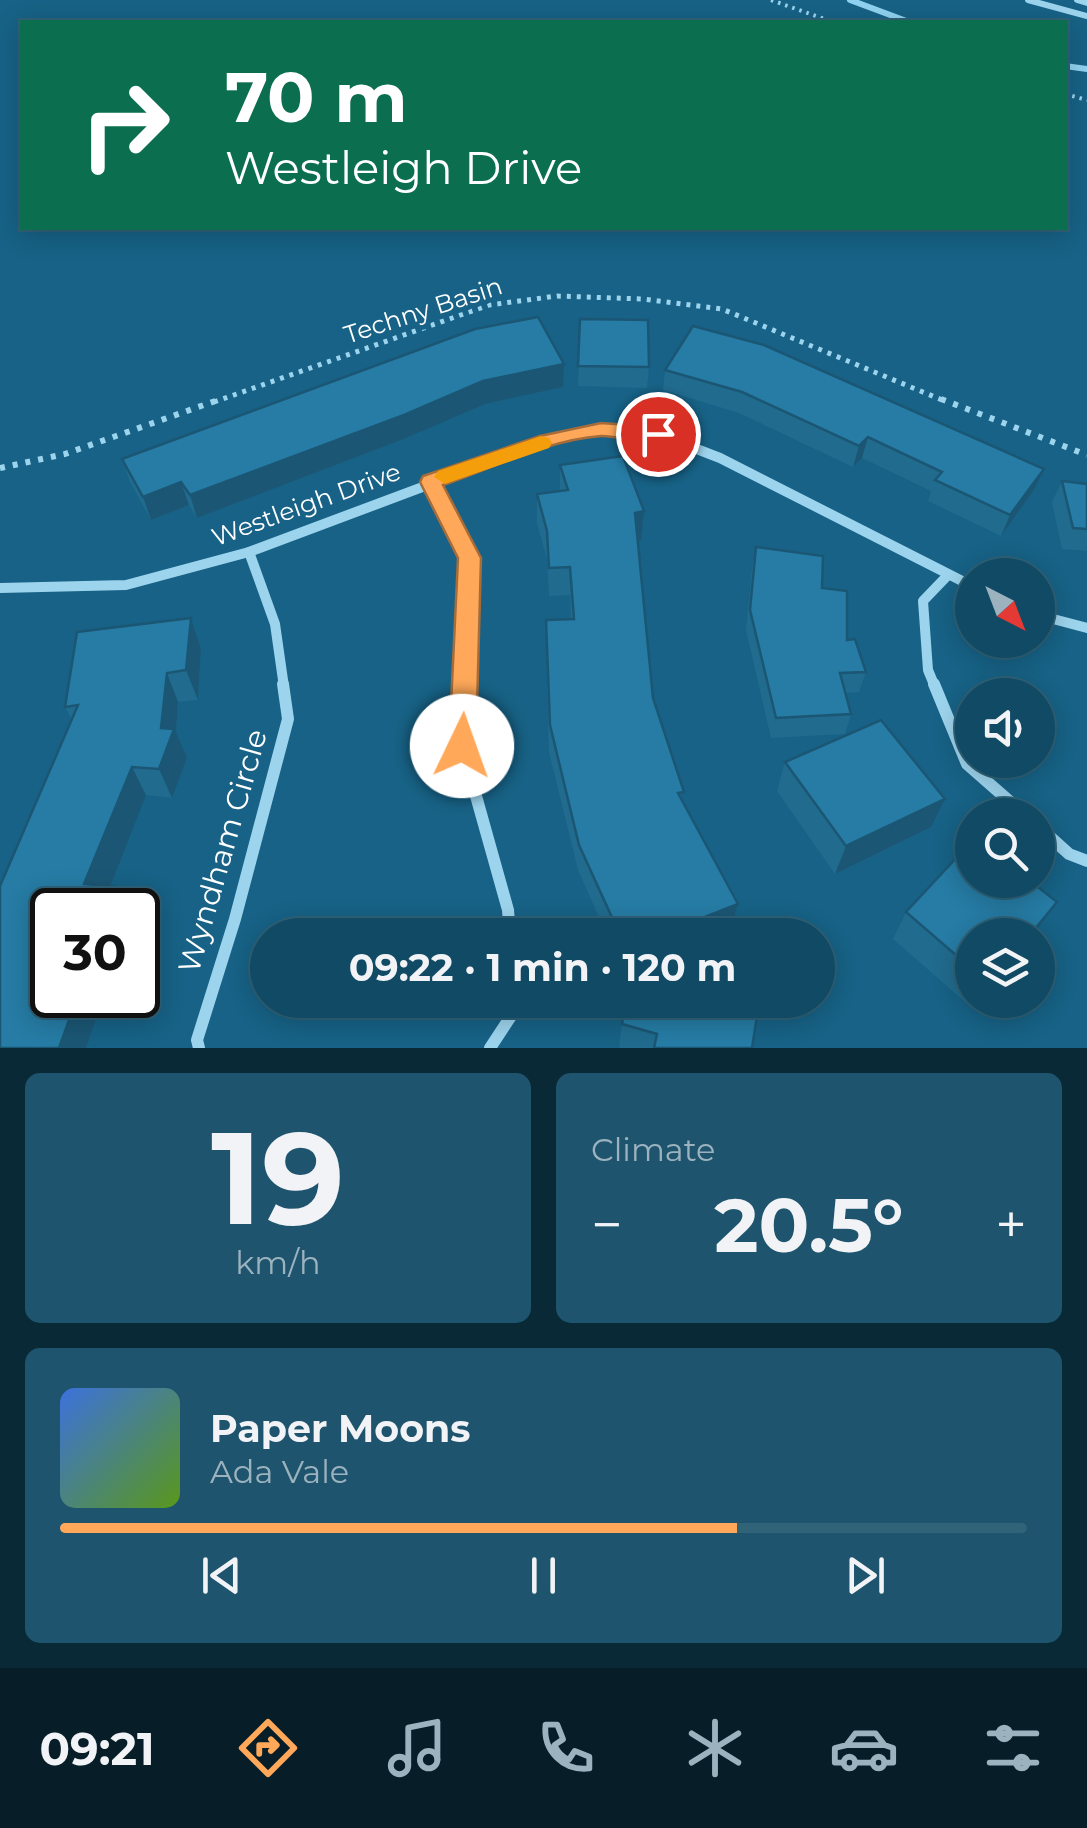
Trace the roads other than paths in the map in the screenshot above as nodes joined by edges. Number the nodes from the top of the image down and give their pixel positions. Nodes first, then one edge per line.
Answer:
1 (1028, 0) edge
2 (1077, 0) edge
3 (1087, 3) edge
4 (1087, 16) edge
5 (430, 482) junction
6 (248, 552) junction
7 (948, 575) junction
8 (955, 578) edge
9 (0, 588) edge
10 (1055, 620) edge
11 (1087, 628) edge
12 (1006, 798) edge
13 (1055, 841) edge
14 (1087, 861) edge
15 (509, 918) edge
16 (510, 1018) edge
17 (199, 1048) edge
18 (490, 1048) edge

1 - 4 street
2 - 3 street
5 - 6 street, Westleigh Drive
5 - 7 street, Westleigh Drive
5 - 15 street
6 - 9 street, Westleigh Drive
6 - 17 street, Wyndham Circle
7 - 8 street, Westleigh Drive
7 - 12 street
10 - 11 street
13 - 14 street
16 - 18 street

